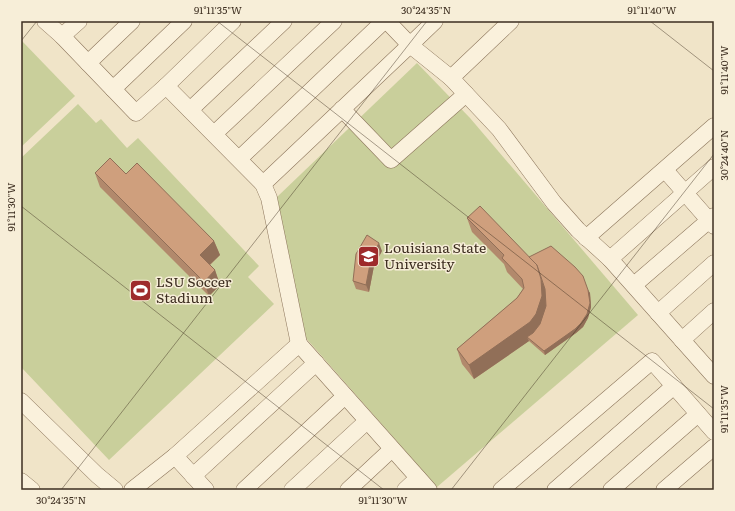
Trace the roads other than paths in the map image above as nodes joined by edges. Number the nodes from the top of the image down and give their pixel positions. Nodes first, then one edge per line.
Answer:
1 (45, 21) edge
2 (79, 21) edge
3 (132, 21) edge
4 (184, 21) edge
5 (233, 21) edge
6 (284, 21) edge
7 (334, 21) edge
8 (386, 21) edge
9 (435, 21) edge
10 (511, 21) edge
11 (62, 36) junction
12 (410, 45) junction
13 (88, 63) junction
14 (451, 78) junction
15 (166, 86) junction
16 (113, 89) junction
17 (466, 94) junction
18 (342, 109) junction
19 (190, 110) junction
20 (714, 126) edge
21 (214, 134) junction
22 (239, 159) junction
23 (714, 167) edge
24 (665, 170) junction
25 (263, 184) junction
26 (685, 192) junction
27 (712, 221) edge
28 (586, 238) junction
29 (610, 259) junction
30 (714, 264) edge
31 (634, 286) junction
32 (714, 311) edge
33 (658, 313) junction
34 (682, 340) junction
35 (300, 344) junction
36 (316, 363) junction
37 (711, 366) edge
38 (674, 386) junction
39 (345, 396) junction
40 (21, 401) edge
41 (698, 414) junction
42 (367, 421) junction
43 (714, 432) edge
44 (714, 447) edge
45 (392, 449) junction
46 (175, 456) junction
47 (193, 476) junction
48 (418, 478) junction
49 (21, 481) edge
50 (32, 490) edge
51 (115, 490) edge
52 (132, 490) edge
53 (206, 490) edge
54 (244, 490) edge
55 (292, 490) edge
56 (348, 490) edge
57 (405, 490) edge
58 (429, 490) edge
59 (501, 490) edge
60 (555, 490) edge
61 (610, 490) edge
62 (664, 490) edge

1 - 11 lane
2 - 11 lane
3 - 13 lane
4 - 16 lane
5 - 15 lane
6 - 19 lane
7 - 21 lane
8 - 12 lane
8 - 22 lane
9 - 12 lane
10 - 14 lane
11 - 13 lane
12 - 14 lane
12 - 18 lane
13 - 16 lane
14 - 17 lane
15 - 16 lane
15 - 19 lane
17 - 18 lane
17 - 28 lane
18 - 25 lane
19 - 21 lane
20 - 24 lane
21 - 22 lane
22 - 25 lane
23 - 26 lane
24 - 26 lane
24 - 28 lane
25 - 35 lane
26 - 27 lane
26 - 29 lane
27 - 31 lane
28 - 29 lane
29 - 31 lane
30 - 33 lane
31 - 33 lane
32 - 34 lane
33 - 34 lane
34 - 37 lane
35 - 36 lane
35 - 46 lane
36 - 39 lane
36 - 47 lane
38 - 41 lane
38 - 59 lane
38 - 60 lane
39 - 42 lane
39 - 54 lane
40 - 51 lane
41 - 43 lane
41 - 61 lane
42 - 45 lane
42 - 55 lane
44 - 62 lane
45 - 48 lane
45 - 56 lane
46 - 47 lane
46 - 52 lane
47 - 53 lane
48 - 57 lane
48 - 58 lane
49 - 50 lane

